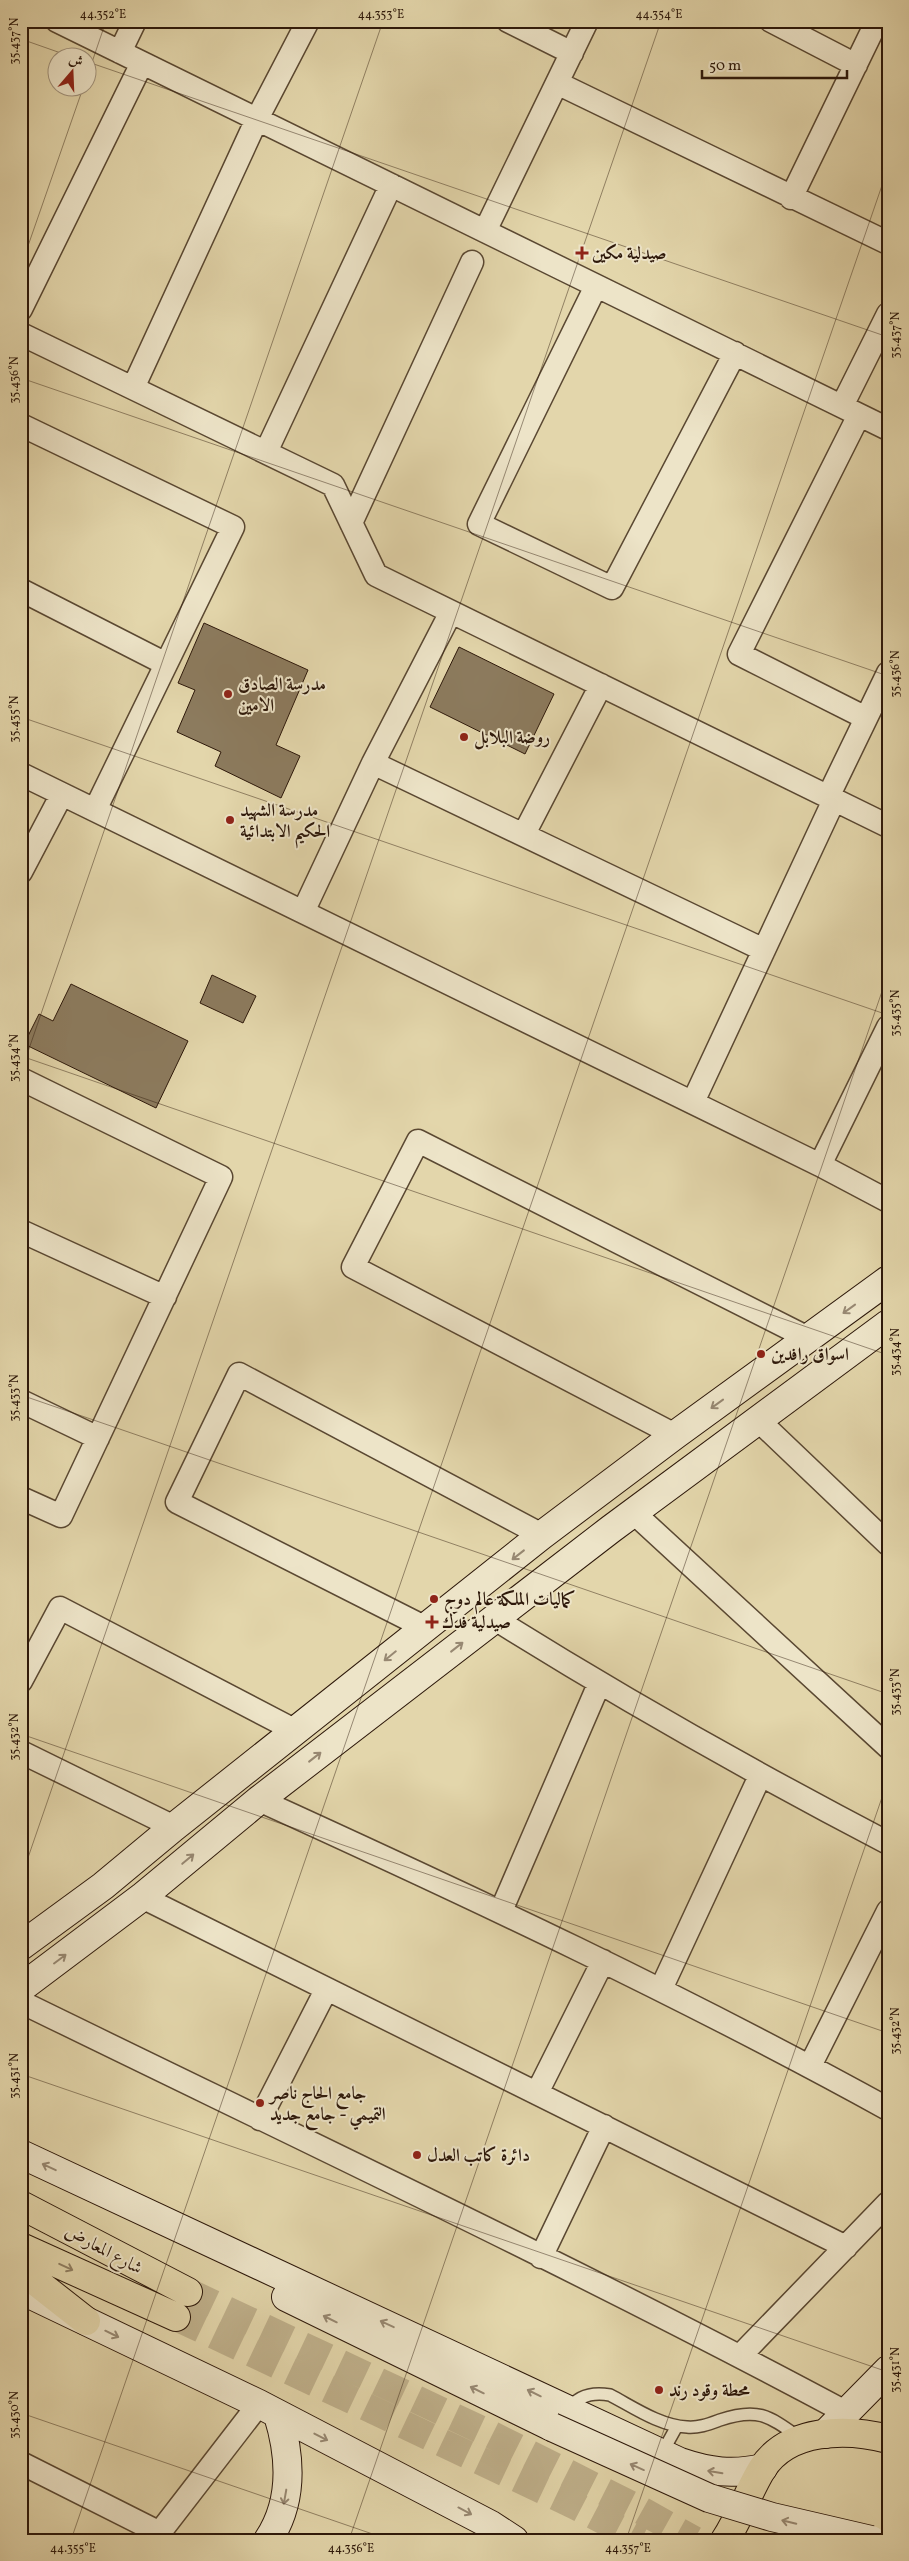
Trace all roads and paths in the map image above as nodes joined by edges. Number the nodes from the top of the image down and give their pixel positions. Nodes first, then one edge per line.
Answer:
1 (57, 21) edge
2 (135, 21) edge
3 (308, 21) edge
4 (508, 21) edge
5 (587, 21) edge
6 (771, 21) edge
7 (877, 21) edge
8 (120, 52) junction
9 (572, 53) junction
10 (142, 63) junction
11 (856, 65) junction
12 (557, 83) junction
13 (257, 119) junction
14 (391, 185) junction
15 (791, 198) junction
16 (485, 231) junction
17 (888, 244) edge
18 (472, 262) dead end
19 (596, 286) junction
20 (21, 309) edge
21 (888, 314) edge
22 (21, 334) edge
23 (734, 353) junction
24 (133, 388) junction
25 (851, 410) junction
26 (21, 425) edge
27 (888, 428) edge
28 (266, 452) junction
29 (351, 523) junction
30 (21, 590) edge
31 (451, 612) junction
32 (166, 664) junction
33 (888, 673) edge
34 (601, 686) junction
35 (866, 718) junction
36 (373, 763) junction
37 (21, 774) edge
38 (62, 794) junction
39 (831, 798) junction
40 (95, 810) junction
41 (888, 826) edge
42 (524, 834) junction
43 (21, 872) edge
44 (303, 912) junction
45 (764, 950) junction
46 (888, 1027) edge
47 (21, 1079) edge
48 (693, 1102) junction
49 (820, 1165) junction
50 (888, 1201) edge
51 (21, 1231) edge
52 (888, 1280) edge
53 (165, 1297) junction
54 (884, 1334) edge
55 (808, 1338) junction
56 (21, 1401) edge
57 (758, 1420) junction
58 (675, 1435) junction
59 (98, 1438) junction
60 (21, 1498) edge
61 (589, 1501) junction
62 (634, 1513) junction
63 (611, 1529) junction
64 (542, 1535) junction
65 (888, 1544) edge
66 (495, 1618) junction
67 (426, 1628) junction
68 (21, 1681) edge
69 (599, 1684) junction
70 (296, 1731) junction
71 (888, 1747) edge
72 (21, 1752) edge
73 (760, 1776) junction
74 (259, 1800) junction
75 (174, 1827) junction
76 (888, 1843) edge
77 (142, 1897) junction
78 (500, 1911) junction
79 (888, 1911) edge
80 (21, 1946) edge
81 (603, 1961) junction
82 (661, 1989) junction
83 (22, 1990) edge
84 (326, 1990) junction
85 (810, 2066) junction
86 (537, 2093) junction
87 (888, 2109) edge
88 (260, 2119) junction
89 (604, 2126) junction
90 (21, 2154) edge
91 (888, 2203) edge
92 (21, 2204) edge
93 (21, 2247) edge
94 (846, 2247) junction
95 (541, 2257) junction
96 (21, 2270) edge
97 (21, 2290) edge
98 (188, 2292) tunnel mouth
99 (176, 2318) tunnel mouth
100 (86, 2321) junction
101 (740, 2356) junction
102 (888, 2370) edge
103 (269, 2410) junction
104 (848, 2413) junction
105 (560, 2419) junction
106 (677, 2426) junction
107 (813, 2436) junction
108 (888, 2439) edge
109 (661, 2454) junction
110 (21, 2463) edge
111 (763, 2468) junction
112 (157, 2536) edge
113 (268, 2540) edge
114 (514, 2540) edge
115 (725, 2540) edge
116 (871, 2540) edge

1 - 8 street
2 - 8 street
3 - 13 street
4 - 9 street
5 - 9 street
6 - 11 street
7 - 11 street
8 - 10 street
9 - 12 street
10 - 13 street
10 - 20 street
11 - 15 street
12 - 15 street
12 - 16 street
13 - 14 street
13 - 24 street
14 - 16 street
14 - 28 street
15 - 17 street
16 - 19 street
18 - 29 street
19 - 23 street
19 - 23 street
21 - 25 street
22 - 24 street
23 - 25 street
24 - 28 street
25 - 27 street
25 - 35 street
26 - 32 street
28 - 29 street
29 - 31 street
30 - 32 street
31 - 34 street
31 - 36 street
32 - 40 street
33 - 35 street
34 - 39 street
34 - 42 street
35 - 39 street
36 - 42 street
36 - 44 street
37 - 38 street
38 - 40 street
38 - 43 street
39 - 41 street
39 - 45 street
40 - 44 street
42 - 45 street
44 - 48 street
45 - 48 street
46 - 49 street
47 - 53 street
48 - 49 street
49 - 50 street
51 - 53 street
52 -> 55 main road
53 - 59 street
54 - 57 main road
55 -> 58 main road
55 - 58 street
56 - 59 street
57 - 62 main road
57 - 65 street
58 - 61 main road
59 - 60 street
61 - 63 main road
61 - 64 main road
62 - 63 main road
62 - 71 street
63 - 66 main road
64 -> 67 main road
64 - 67 street
66 - 69 street
74 -> 66 main road
67 -> 70 main road
68 - 70 street
69 - 73 street
69 - 78 street
70 - 75 main road
72 - 75 street
73 - 76 street
73 - 82 street
77 -> 74 main road
74 - 78 street
75 - 80 main road
83 -> 77 main road
77 - 84 street
78 - 81 street
79 - 85 street
81 - 82 street
81 - 86 street
82 - 85 street
83 - 88 street
84 - 86 street
84 - 88 street
85 - 87 street
86 - 89 street
88 - 95 street
89 - 94 street
89 - 95 street
105 -> 90 main road
91 - 94 street
92 - 98 main road, شارع المعارض
93 -> 99 main road, شارع المعارض
94 - 101 street
95 - 101 street
96 - 100 main road
97 - 100 main road
100 -> 103 main road
101 - 104 street
102 - 104 main road
103 - 112 street
103 -> 113 main road
103 -> 114 main road
104 - 107 main road
105 - 106 lane
105 - 109 main road
116 -> 105 main road, bridge
106 - 107 lane
106 - 109 lane
107 - 108 main road
107 - 111 main road
111 -> 109 main road
110 - 112 street
111 - 115 main road

